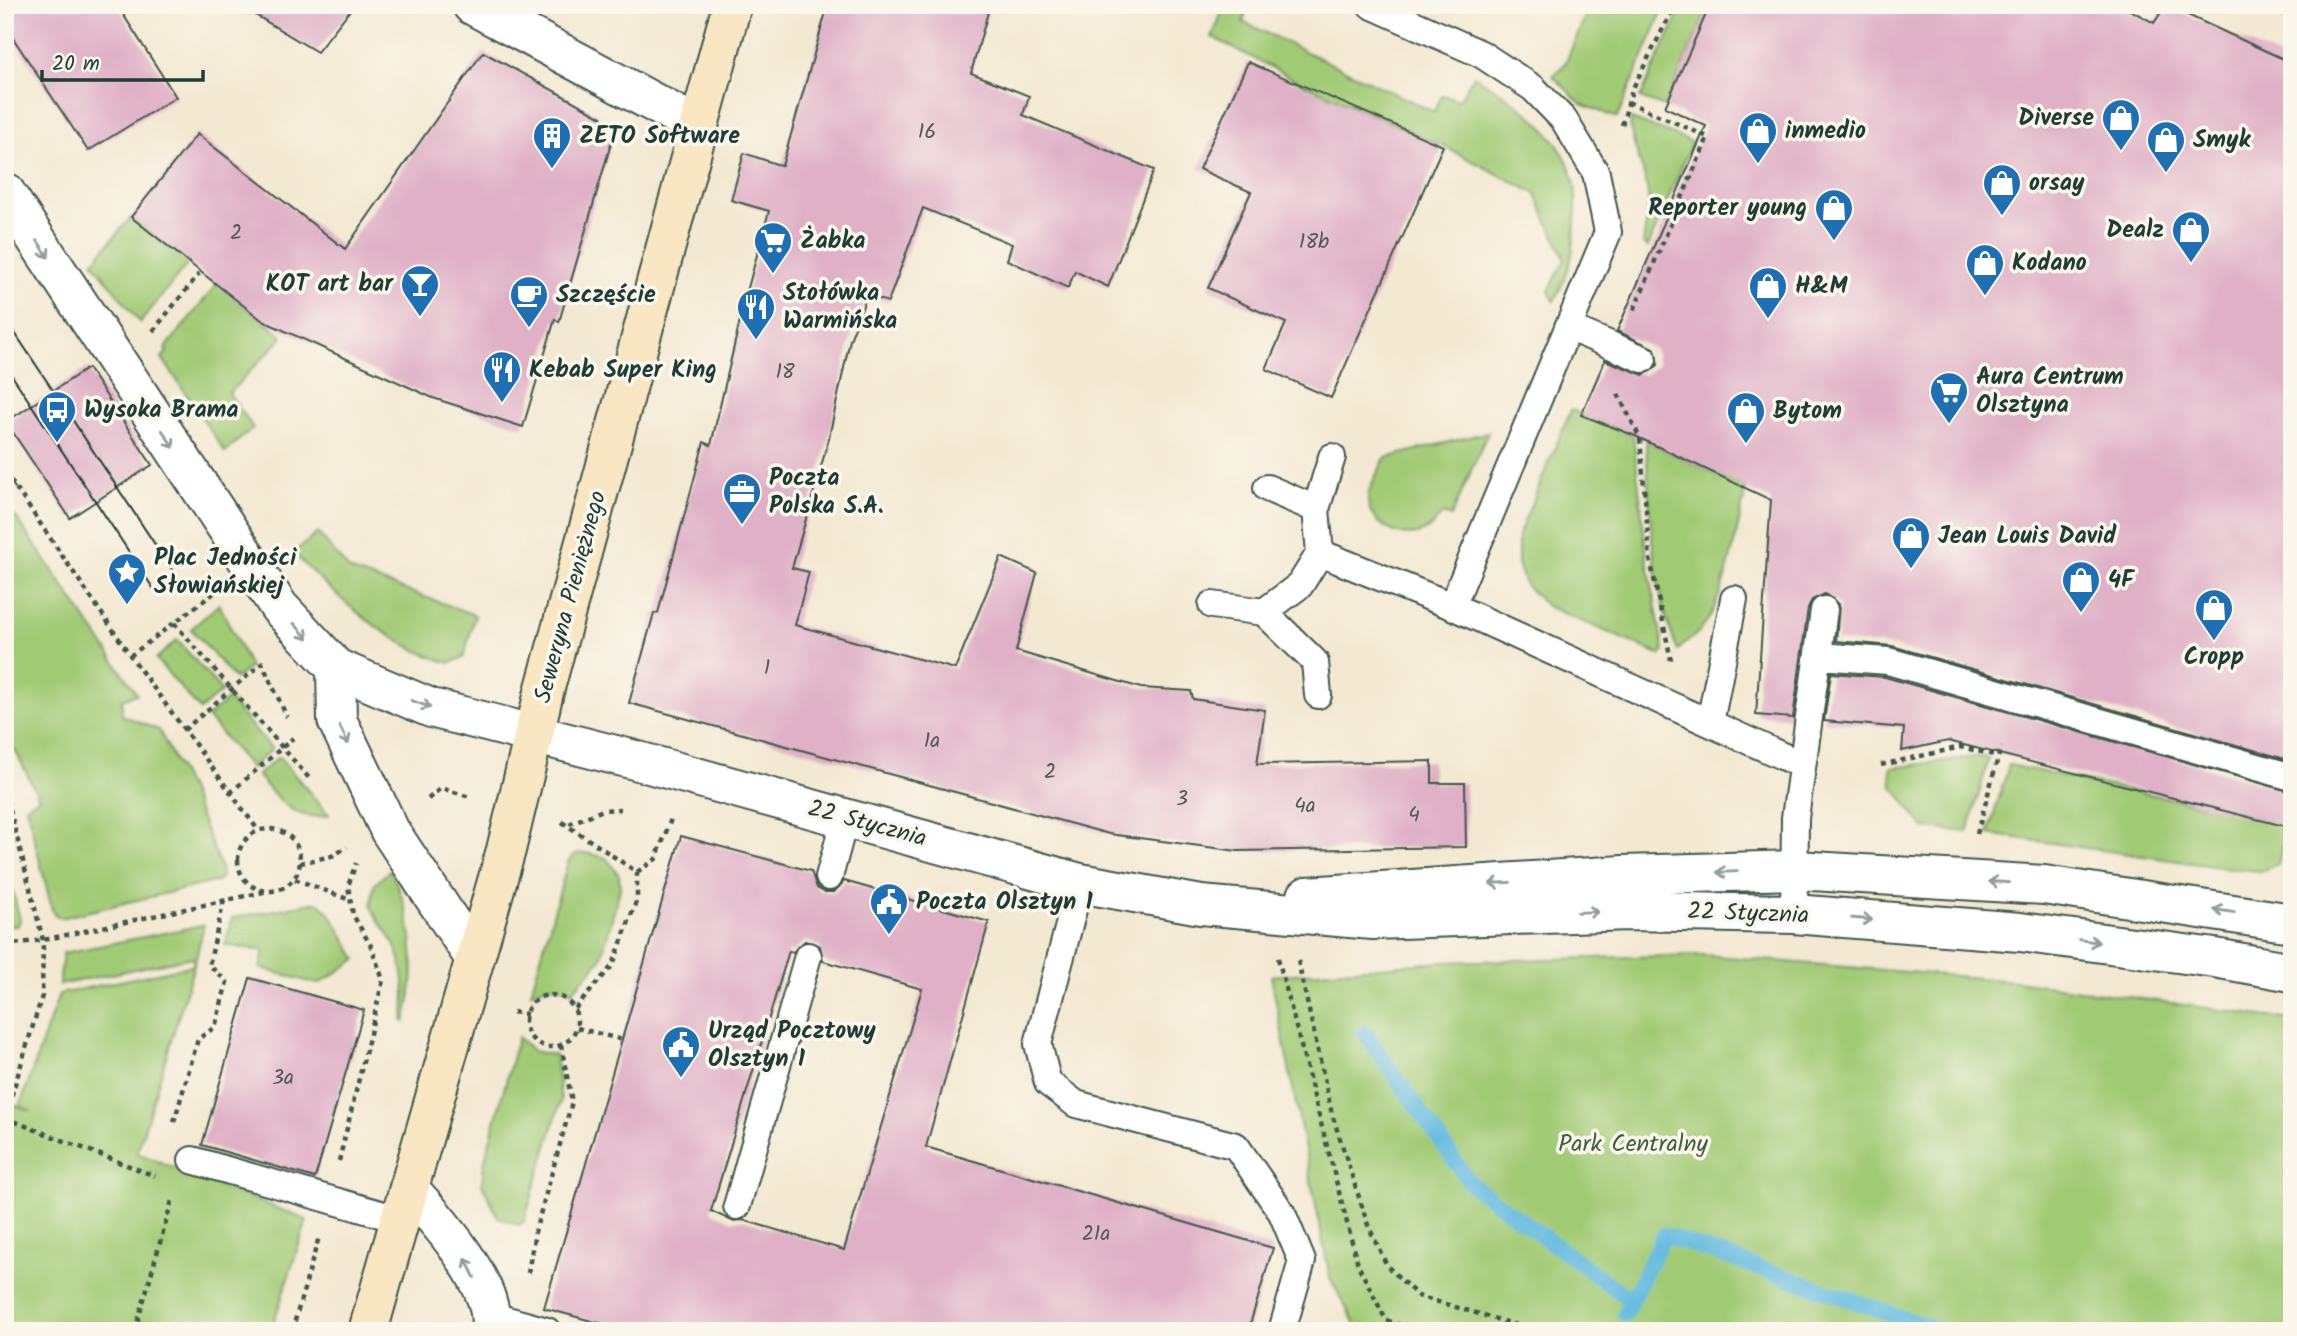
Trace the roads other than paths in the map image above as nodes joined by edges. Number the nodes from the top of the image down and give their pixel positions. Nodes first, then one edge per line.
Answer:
1 (472, 5) edge
2 (732, 5) edge
3 (1371, 5) edge
4 (699, 127) junction
5 (5, 192) edge
6 (1569, 327) junction
7 (1643, 359) dead end
8 (1332, 457) dead end
9 (1267, 488) dead end
10 (1316, 509) junction
11 (1320, 553) junction
12 (1734, 599) dead end
13 (1212, 605) dead end
14 (1452, 606) junction
15 (1824, 610) dead end
16 (1264, 612) junction
17 (1819, 656) junction
18 (335, 668) junction
19 (1318, 695) dead end
20 (1710, 723) junction
21 (534, 736) junction
22 (1802, 765) junction
23 (2292, 777) edge
24 (845, 818) junction
25 (1796, 870) junction
26 (829, 877) dead end
27 (1080, 883) junction
28 (1201, 905) junction
29 (1794, 914) junction
30 (2292, 923) edge
31 (473, 956) junction
32 (808, 956) dead end
33 (2292, 972) edge
34 (192, 1160) dead end
35 (405, 1205) junction
36 (737, 1206) dead end
37 (492, 1323) edge
38 (368, 1331) edge
39 (547, 1331) edge
40 (1282, 1331) edge

1 - 4 street
2 - 4 street, Seweryna Pieniężnego
3 - 6 lane
4 - 21 street, Seweryna Pieniężnego
5 -> 18 street
6 - 7 lane
6 - 14 lane
8 - 10 lane
9 - 10 lane
10 - 11 lane
11 - 14 lane
11 - 16 lane
12 - 20 lane
13 - 16 lane
14 - 20 lane
15 - 17 lane
16 - 19 lane
17 - 22 lane
17 - 23 lane
18 -> 21 street
18 -> 31 street
20 - 22 lane
21 - 24 street, 22 Stycznia
21 - 31 street, Seweryna Pieniężnego
22 - 25 lane
24 - 26 lane
24 - 27 street, 22 Stycznia
25 -> 28 street, 22 Stycznia
25 - 29 lane
30 -> 25 street, 22 Stycznia
27 - 28 street, 22 Stycznia
27 - 40 lane
28 -> 29 street, 22 Stycznia
29 -> 33 street, 22 Stycznia
31 - 35 street, Seweryna Pieniężnego
32 - 36 lane
34 - 35 lane
37 -> 35 street
35 - 38 street, Seweryna Pieniężnego
37 - 39 lane

